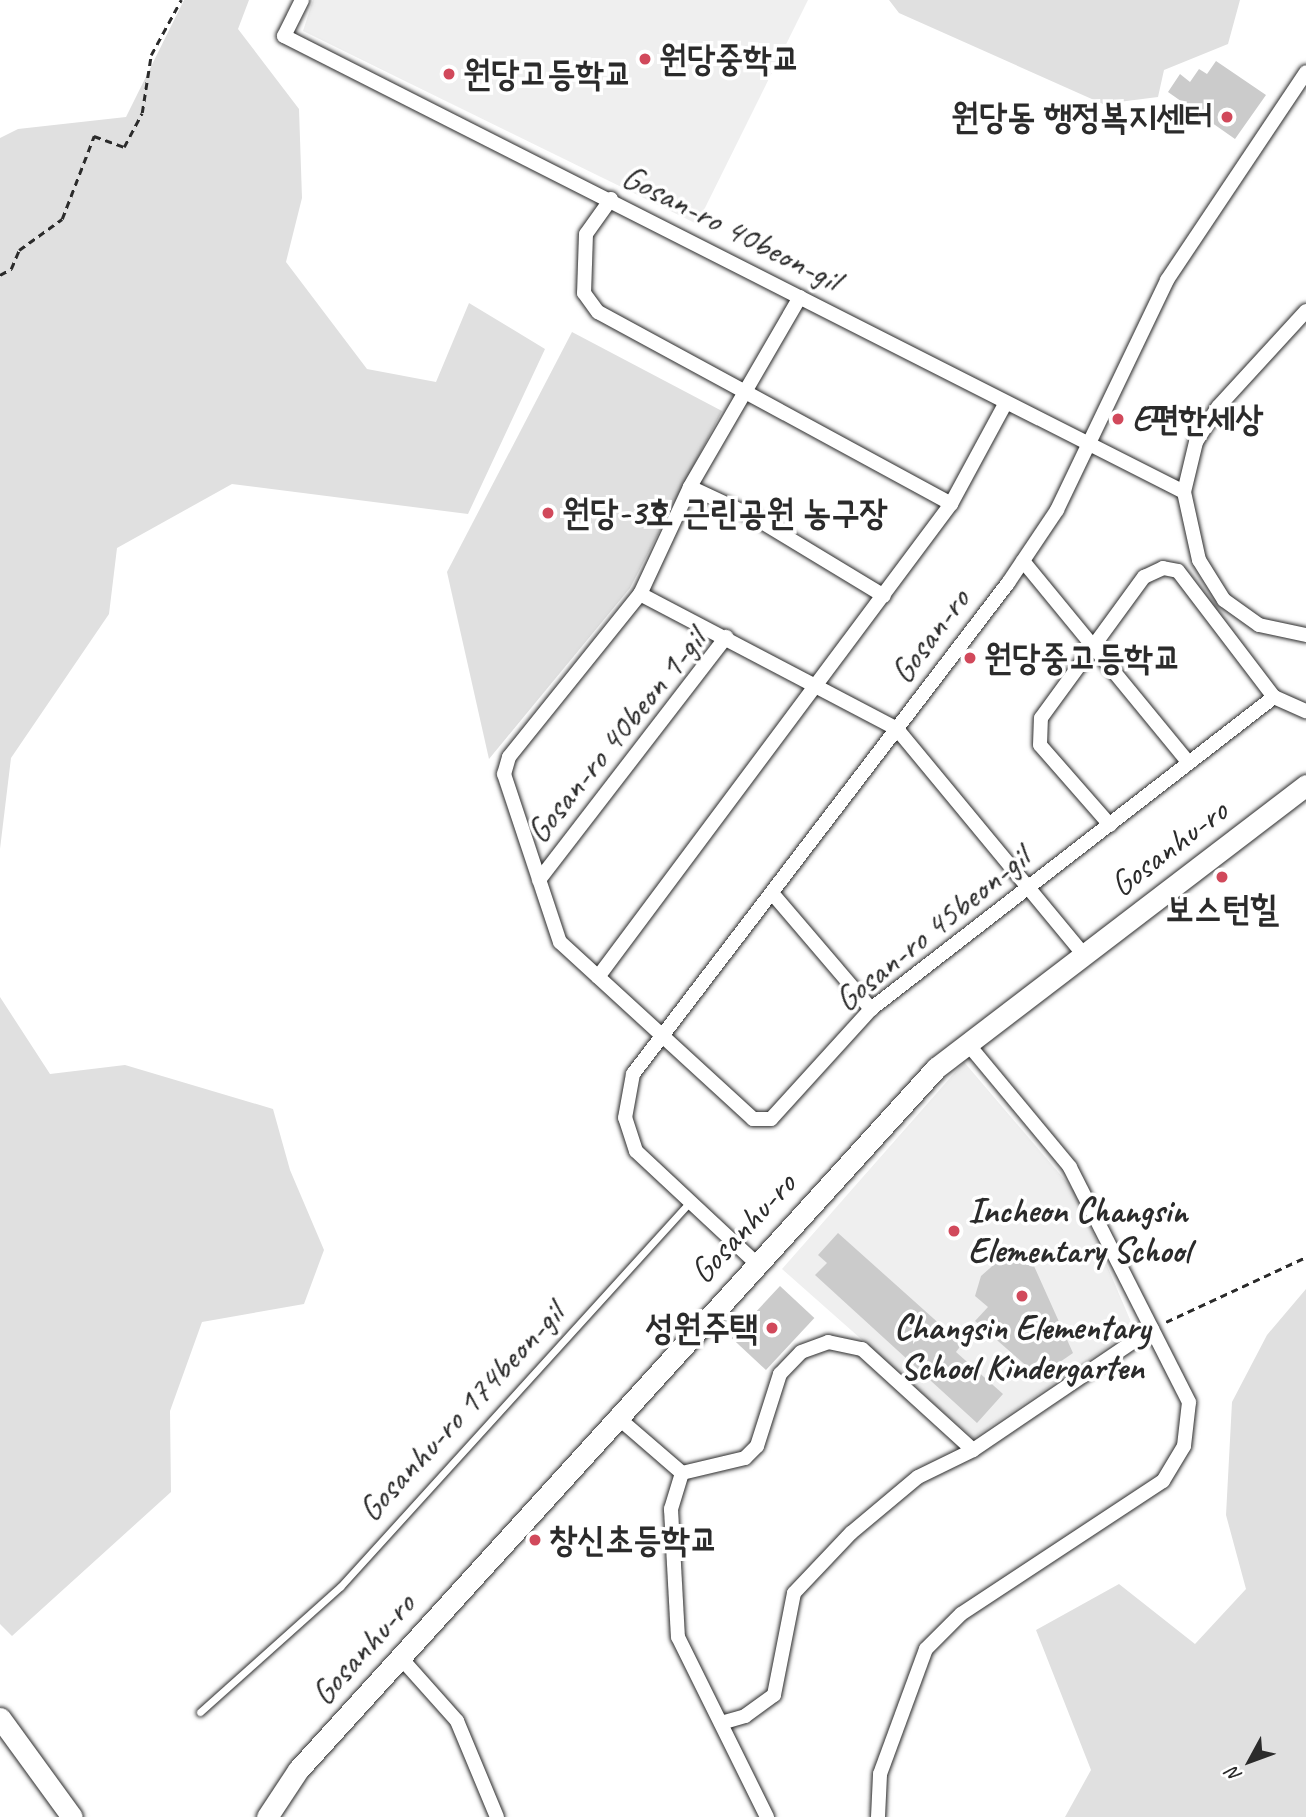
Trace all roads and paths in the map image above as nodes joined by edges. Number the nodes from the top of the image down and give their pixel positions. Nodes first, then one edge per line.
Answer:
1 (181, 0) edge
2 (302, 0) edge
3 (1306, 72) edge
4 (611, 199) junction
5 (0, 275) edge
6 (800, 297) junction
7 (1306, 311) edge
8 (747, 390) junction
9 (1005, 404) junction
10 (1088, 447) junction
11 (690, 487) junction
12 (1184, 492) junction
13 (951, 503) junction
14 (1023, 561) junction
15 (640, 594) junction
16 (884, 596) junction
17 (1306, 635) edge
18 (726, 637) junction
19 (1092, 648) junction
20 (818, 684) junction
21 (1274, 697) junction
22 (1306, 710) edge
23 (897, 729) junction
24 (1189, 763) junction
25 (1306, 785) edge
26 (1110, 825) junction
27 (539, 880) junction
28 (1029, 887) junction
29 (772, 893) junction
30 (1084, 955) junction
31 (598, 977) junction
32 (871, 1009) junction
33 (663, 1035) junction
34 (968, 1044) junction
35 (688, 1204) junction
36 (1306, 1256) edge
37 (756, 1263) junction
38 (1152, 1329) junction
39 (616, 1416) junction
40 (973, 1450) junction
41 (682, 1473) junction
42 (400, 1657) junction
43 (200, 1712) dead end
44 (0, 1718) edge
45 (721, 1723) junction
46 (275, 1814) edge
47 (72, 1817) edge
48 (497, 1817) edge
49 (767, 1817) edge
50 (878, 1817) edge

1 - 5 path
2 - 4 street, Gosan-ro 40beon-gil
3 - 10 street, Gosan-ro
4 - 6 street, Gosan-ro 40beon-gil
4 - 8 street
6 - 8 street, Gosan-ro 45beon-gil
6 - 9 street, Gosan-ro 40beon-gil
7 - 12 street
8 - 11 street, Gosan-ro 45beon-gil
8 - 13 street
9 - 10 street, Gosan-ro 40beon-gil
9 - 13 street
10 - 12 street, Gosan-ro 40beon-gil
10 - 14 street, Gosan-ro
11 - 15 street, Gosan-ro 45beon-gil
11 - 16 street
12 - 17 street
13 - 16 street
14 - 19 street
14 - 23 street, Gosan-ro
15 - 18 street
15 - 27 street, Gosan-ro 45beon-gil
16 - 20 street
18 - 20 street, Gosan-ro 40beon 1-gil
18 - 27 street, Gosan-ro 40beon 1-gil
19 - 21 street
19 - 24 street
19 - 26 street
20 - 23 street, Gosan-ro 40beon 1-gil
20 - 31 street
21 - 22 street
21 - 24 street, Gosan-ro 45beon-gil
23 - 28 street
23 - 29 street, Gosan-ro
24 - 26 street, Gosan-ro 45beon-gil
25 - 30 main road, Gosanhu-ro
26 - 28 street, Gosan-ro 45beon-gil
27 - 31 street, Gosan-ro 45beon-gil
28 - 30 street
28 - 32 street, Gosan-ro 45beon-gil
29 - 32 street
29 - 33 street, Gosan-ro
30 - 34 main road, Gosanhu-ro
31 - 33 street, Gosan-ro 45beon-gil
32 - 33 street, Gosan-ro 45beon-gil
33 - 35 street, Gosan-ro
34 - 37 main road, Gosanhu-ro
34 - 38 street
35 - 37 street
35 - 43 lane, Gosanhu-ro 174beon-gil
36 - 38 path
37 - 39 main road, Gosanhu-ro
38 - 40 street
38 - 50 street
39 - 41 street
39 - 42 main road, Gosanhu-ro
40 - 41 street
40 - 45 street
41 - 45 street
42 - 46 main road, Gosanhu-ro
42 - 48 street
44 - 47 main road
45 - 49 street

